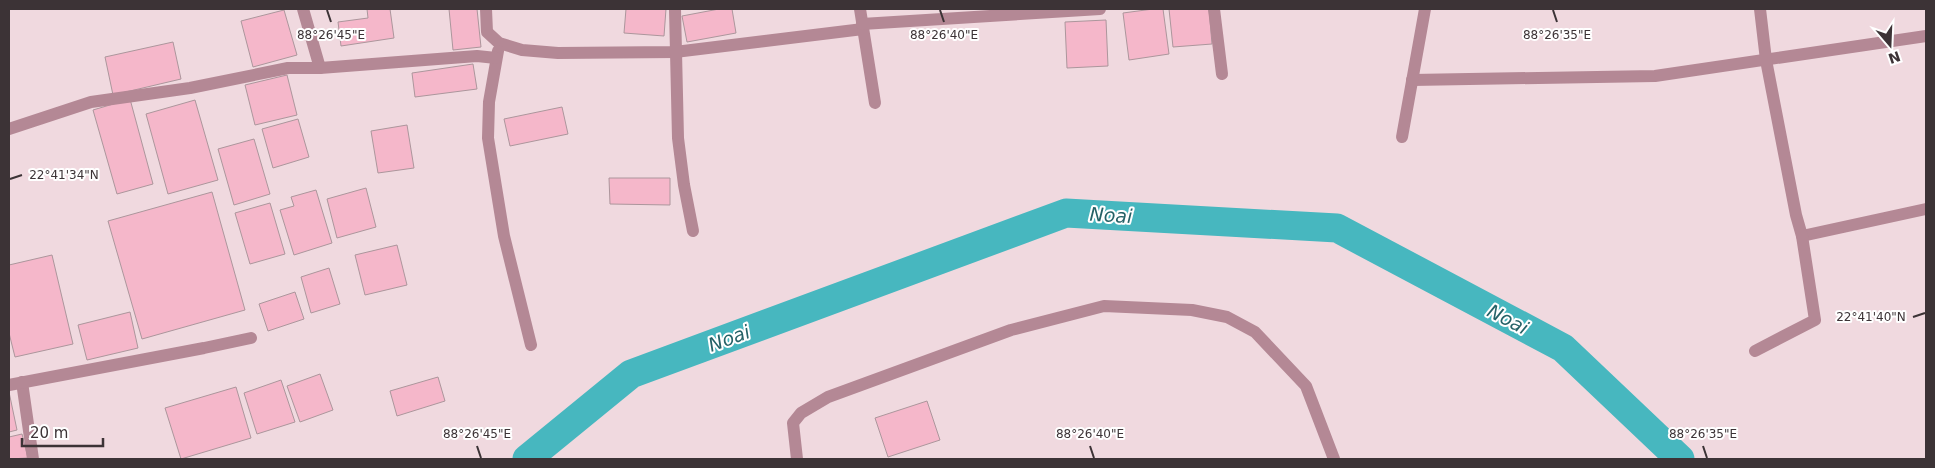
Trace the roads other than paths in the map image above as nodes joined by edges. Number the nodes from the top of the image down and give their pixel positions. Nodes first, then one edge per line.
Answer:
1 (303, 9) edge
2 (486, 9) edge
3 (675, 9) edge
4 (860, 9) edge
5 (1100, 9) edge
6 (1214, 9) edge
7 (1425, 9) edge
8 (1760, 9) edge
9 (1068, 10) edge
10 (862, 26) junction
11 (1926, 36) edge
12 (499, 43) junction
13 (675, 52) junction
14 (496, 58) junction
15 (1766, 60) junction
16 (320, 68) junction
17 (1222, 74) dead end
18 (1412, 80) junction
19 (875, 103) dead end
20 (9, 129) edge
21 (1402, 137) dead end
22 (1926, 209) edge
23 (693, 231) dead end
24 (1802, 236) junction
25 (251, 338) dead end
26 (531, 345) dead end
27 (1755, 351) dead end
28 (22, 382) junction
29 (9, 385) edge
30 (33, 459) edge
31 (797, 459) edge
32 (1334, 459) edge

1 - 16 street
2 - 12 street
3 - 13 street
4 - 10 street
5 - 9 street
6 - 17 street
7 - 18 street
8 - 15 street
9 - 10 street
10 - 13 street
10 - 19 street
11 - 15 street
12 - 13 street
12 - 14 street
13 - 23 street
14 - 16 street
14 - 26 street
15 - 18 street
15 - 24 street
16 - 20 street
18 - 21 street
22 - 24 street
24 - 27 street
25 - 28 street
28 - 29 street
28 - 30 street
31 - 32 street

